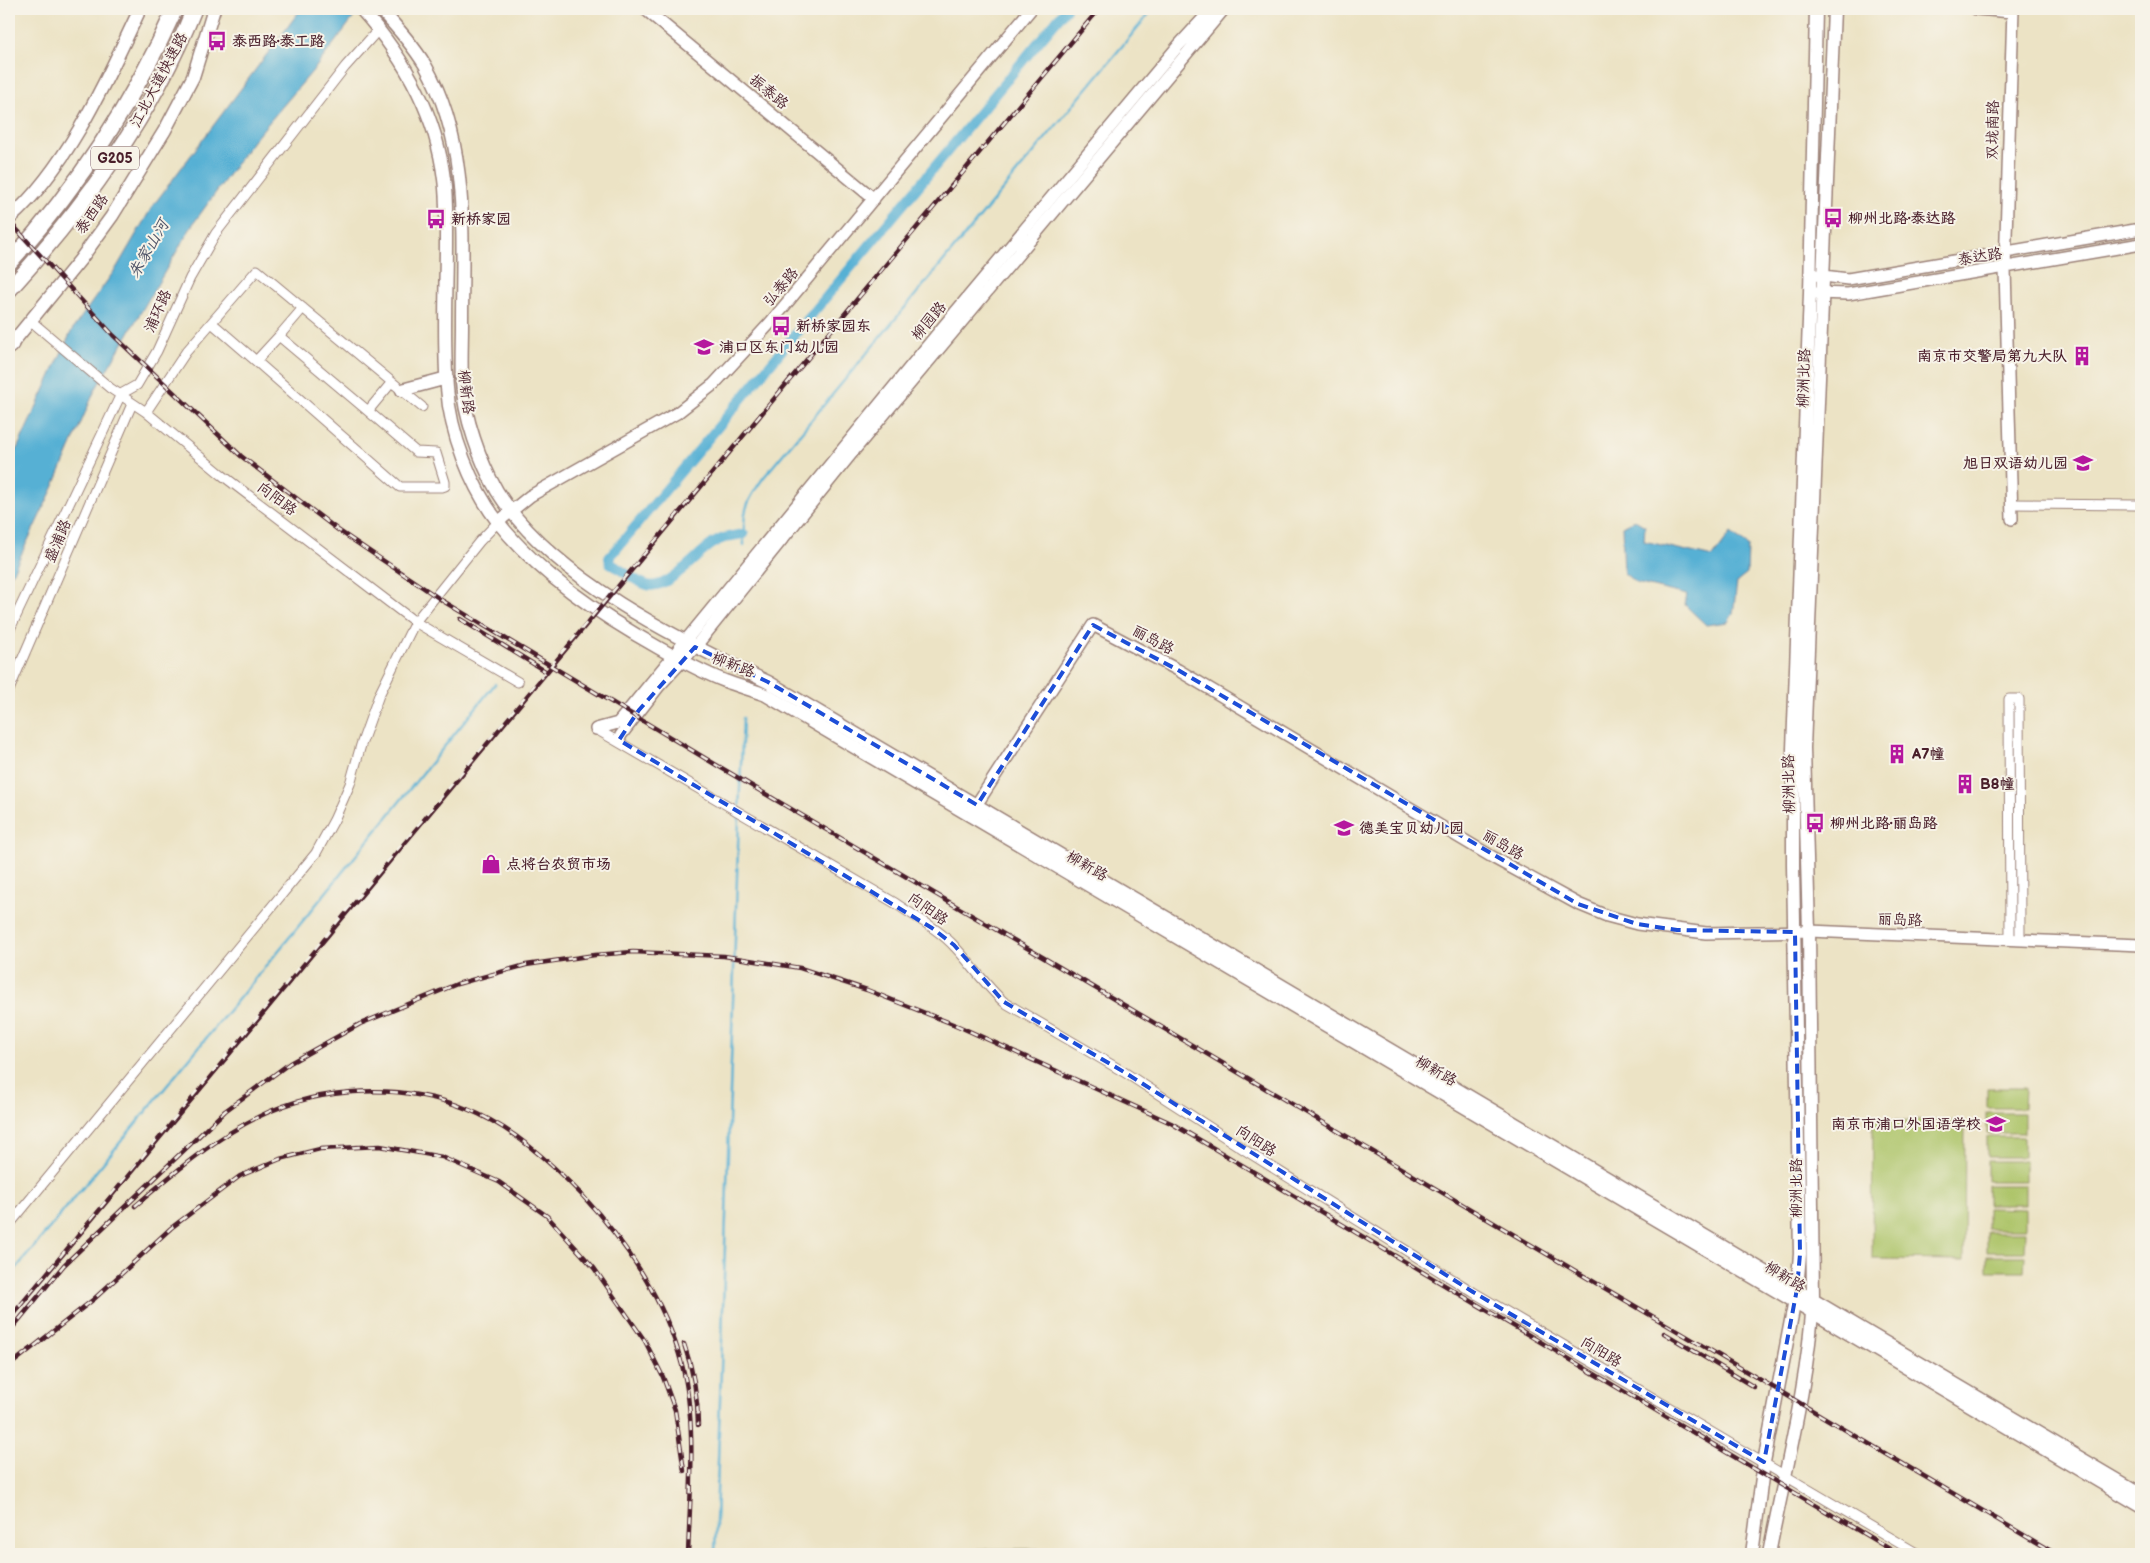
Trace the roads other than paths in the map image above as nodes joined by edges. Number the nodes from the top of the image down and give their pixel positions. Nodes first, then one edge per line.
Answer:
1 (140, 9) edge
2 (174, 9) edge
3 (194, 9) edge
4 (214, 9) edge
5 (361, 9) edge
6 (645, 9) edge
7 (1031, 9) edge
8 (1212, 9) edge
9 (1224, 9) edge
10 (1816, 9) edge
11 (1834, 9) edge
12 (1976, 9) edge
13 (2012, 10) edge
14 (387, 11) edge
15 (379, 29) junction
16 (874, 199) junction
17 (9, 219) edge
18 (2141, 230) edge
19 (2141, 244) edge
20 (2005, 252) junction
21 (9, 263) edge
22 (2005, 269) junction
23 (1811, 275) junction
24 (1824, 276) junction
25 (9, 290) edge
26 (1810, 292) junction
27 (1824, 292) junction
28 (303, 308) junction
29 (31, 321) junction
30 (212, 322) junction
31 (279, 336) junction
32 (10, 345) edge
33 (256, 361) junction
34 (447, 378) junction
35 (397, 386) junction
36 (121, 394) junction
37 (132, 404) junction
38 (422, 407) dead end
39 (146, 412) junction
40 (368, 412) junction
41 (2012, 504) junction
42 (2136, 505) dead end
43 (512, 510) junction
44 (2012, 519) dead end
45 (498, 522) junction
46 (415, 622) junction
47 (9, 631) edge
48 (690, 644) junction
49 (678, 659) junction
50 (518, 682) dead end
51 (9, 690) edge
52 (596, 728) joint
53 (619, 740) junction
54 (973, 810) junction
55 (1809, 931) junction
56 (1795, 932) junction
57 (2015, 940) junction
58 (2141, 945) edge
59 (9, 1225) edge
60 (1796, 1295) junction
61 (1813, 1300) junction
62 (1812, 1313) junction
63 (1764, 1462) junction
64 (1785, 1475) junction
65 (2141, 1494) edge
66 (2141, 1506) edge
67 (1752, 1554) edge
68 (1769, 1554) edge
69 (1918, 1554) edge

1 - 17 main road
2 - 21 highway, 江北大道快速路 / G205
3 - 25 highway, 江北大道快速路 / G205
4 - 29 main road, 泰西路
5 - 15 main road, 柳新路
6 - 16 street, 振泰路
7 - 16 street, 弘泰路
8 - 48 street, 柳园路
9 - 48 street, 柳园路
10 - 23 main road, 柳洲北路
11 - 24 main road, 柳洲北路
12 - 13 street
13 - 20 street, 双垅南路
14 - 43 main road, 柳新路
15 - 34 main road, 柳新路
15 - 36 street, 浦环路
16 - 43 street, 弘泰路
18 - 20 street, 泰达路
19 - 22 street, 泰达路
20 - 22 street, 双垅南路
20 - 24 street, 泰达路
22 - 27 street, 泰达路
22 - 41 street, 双垅南路
23 - 24 street, 泰达路
23 - 26 main road, 柳洲北路
24 - 27 main road, 柳洲北路
26 - 27 street, 泰达路
26 - 56 main road, 柳洲北路
27 - 55 main road, 柳洲北路
28 - 30 street
28 - 31 street
28 - 35 street
29 - 32 main road, 泰西路
29 - 36 street, 向阳路
30 - 33 street
30 - 39 street
31 - 33 street
31 - 40 street
33 - 40 street
34 - 35 main road
34 - 45 main road, 柳新路
35 - 38 street
35 - 40 street
36 - 37 street, 向阳路
36 - 47 street, 浦环路
37 - 39 street, 向阳路
37 - 51 street, 盛浦路
39 - 46 street, 向阳路
41 - 42 street
41 - 44 street, 双垅南路
43 - 45 street, 弘泰路
43 - 48 main road, 柳新路
45 - 46 street
45 - 49 main road, 柳新路
46 - 50 street, 向阳路
46 - 59 street
48 - 49 street
48 - 54 main road, 柳新路
49 - 52 street
49 - 53 street
49 - 54 main road, 柳新路
52 - 53 street, 向阳路
53 - 63 street, 向阳路
54 - 56 street, 丽岛路
54 - 60 main road, 柳新路
55 - 56 street, 丽岛路
55 - 57 street, 丽岛路
55 - 61 main road, 柳洲北路
56 - 60 main road, 柳洲北路
57 - 57 street
57 - 58 street, 丽岛路
60 - 61 main road, 柳新路
60 - 62 main road, 柳新路
60 - 63 main road, 柳洲北路
61 - 62 main road, 柳洲北路
61 - 65 main road, 柳新路
62 - 64 main road, 柳洲北路
62 - 66 main road, 柳新路
63 - 64 street, 向阳路
63 - 67 main road, 柳洲北路
64 - 68 main road, 柳洲北路
64 - 69 street, 向阳路

